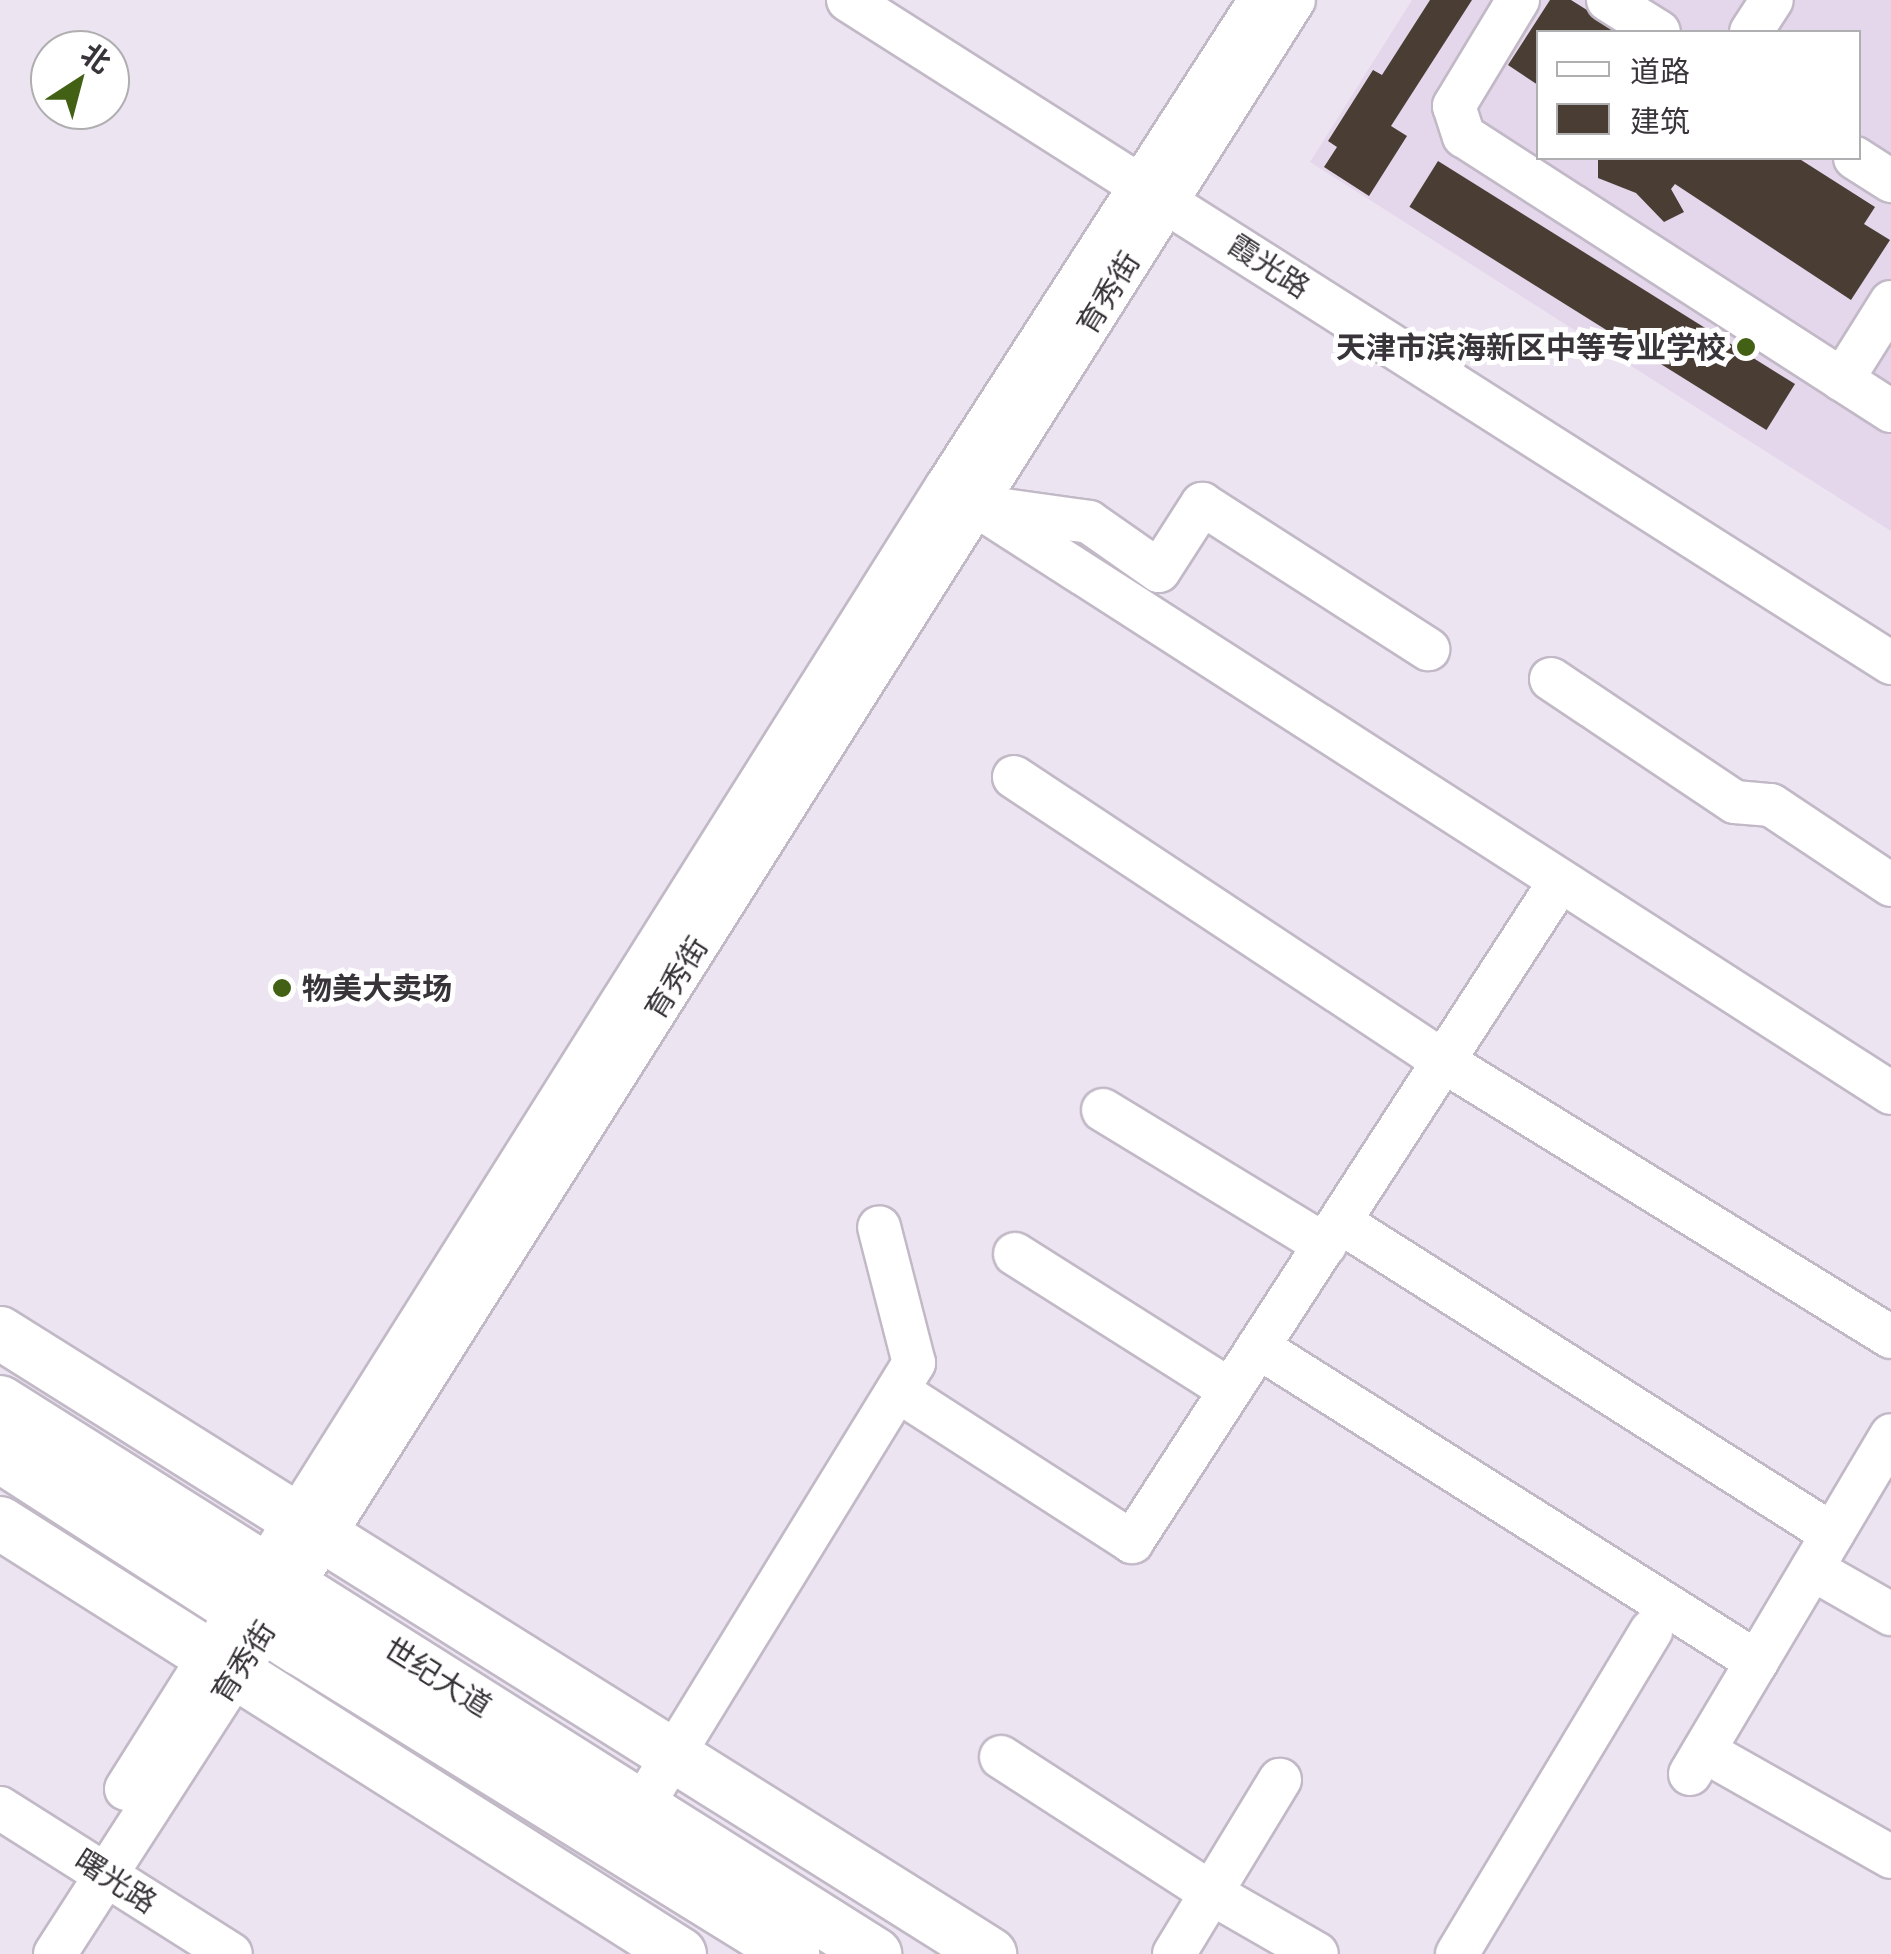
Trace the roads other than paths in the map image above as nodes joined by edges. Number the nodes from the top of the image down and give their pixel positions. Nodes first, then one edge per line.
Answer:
1 (848, 0) edge
2 (894, 0) edge
3 (1260, 0) edge
4 (1294, 0) edge
5 (1518, 0) edge
6 (1608, 0) edge
7 (1772, 0) edge
8 (1655, 30) edge
9 (1752, 30) edge
10 (1857, 160) edge
11 (1891, 181) edge
12 (1159, 182) junction
13 (1891, 302) edge
14 (1842, 380) junction
15 (1891, 411) edge
16 (961, 496) junction
17 (1891, 633) edge
18 (1428, 649) dead end
19 (1891, 663) edge
20 (1551, 680) dead end
21 (1014, 777) dead end
22 (1560, 881) junction
23 (1891, 885) edge
24 (1443, 1062) junction
25 (1891, 1092) edge
26 (1103, 1110) dead end
27 (879, 1227) dead end
28 (1332, 1233) junction
29 (1015, 1254) dead end
30 (0, 1333) edge
31 (1891, 1336) edge
32 (1258, 1347) junction
33 (1230, 1390) junction
34 (912, 1400) dead end
35 (0, 1402) edge
36 (1891, 1435) edge
37 (0, 1456) edge
38 (0, 1523) edge
39 (311, 1527) junction
40 (1822, 1551) junction
41 (266, 1598) junction
42 (1891, 1614) edge
43 (1651, 1630) dead end
44 (1757, 1662) junction
45 (224, 1663) junction
46 (675, 1753) junction
47 (1001, 1758) dead end
48 (1280, 1780) dead end
49 (642, 1806) junction
50 (0, 1808) edge
51 (1891, 1857) edge
52 (94, 1867) junction
53 (1211, 1893) junction
54 (21, 1954) edge
55 (55, 1954) edge
56 (231, 1954) edge
57 (680, 1954) edge
58 (793, 1954) edge
59 (875, 1954) edge
60 (990, 1954) edge
61 (1174, 1954) edge
62 (1317, 1954) edge
63 (1457, 1954) edge

1 - 12 street, 霞光路
2 - 12 street, 霞光路
3 - 12 street, 育秀街
4 - 12 street, 育秀街
5 - 14 street
6 - 8 street
7 - 9 street
10 - 11 street
12 - 16 street, 育秀街
12 - 17 street, 霞光路
12 - 19 street, 霞光路
13 - 14 street
14 - 15 street
16 - 18 street
16 - 22 street
16 - 39 street, 育秀街
20 - 23 street
21 - 24 street
22 - 24 street
22 - 25 street
24 - 28 street
24 - 31 street
26 - 28 street
27 - 46 street
28 - 32 street
28 - 40 street
29 - 33 street
30 - 39 main road
32 - 33 street
32 - 44 street
33 - 34 street
35 - 41 main road, 世纪大道
36 - 40 street
37 - 41 main road, 世纪大道
38 - 45 main road
39 - 41 street, 育秀街
39 - 46 main road
40 - 42 street
40 - 44 street
41 - 45 street, 育秀街
41 - 49 main road, 世纪大道
41 - 58 main road, 世纪大道
43 - 63 street
44 - 51 street
45 - 52 street, 育秀街
45 - 57 main road
46 - 49 street
46 - 60 main road
47 - 53 street
48 - 53 street
49 - 59 main road, 世纪大道
50 - 52 street, 曙光路
52 - 54 street, 育秀街
52 - 55 street, 育秀街
52 - 56 street, 曙光路
53 - 61 street
53 - 62 street

